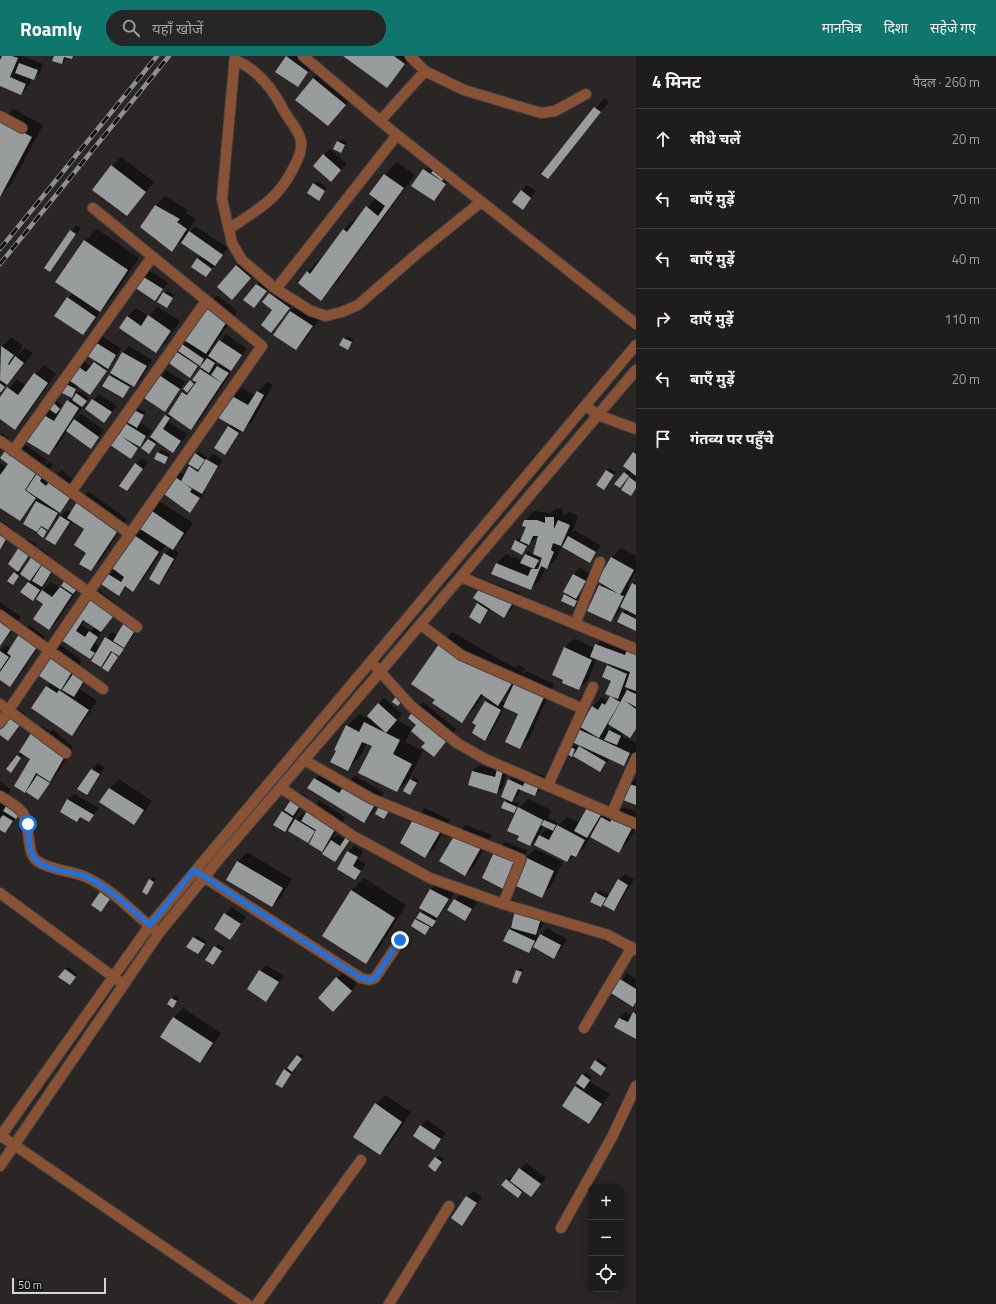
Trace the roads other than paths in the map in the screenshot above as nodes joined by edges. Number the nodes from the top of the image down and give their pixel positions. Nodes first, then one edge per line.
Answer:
1 (303, 56) edge
2 (410, 56) edge
3 (235, 58) edge
4 (425, 71) junction
5 (586, 94) dead end
6 (0, 116) edge
7 (380, 121) junction
8 (22, 128) dead end
9 (396, 135) junction
10 (481, 202) junction
11 (93, 208) dead end
12 (229, 229) junction
13 (152, 257) junction
14 (276, 289) junction
15 (206, 300) junction
16 (636, 324) edge
17 (636, 345) edge
18 (636, 370) edge
19 (586, 406) junction
20 (598, 415) junction
21 (636, 430) edge
22 (0, 441) edge
23 (13, 450) junction
24 (71, 492) junction
25 (0, 528) edge
26 (130, 534) junction
27 (600, 562) dead end
28 (461, 578) junction
29 (89, 592) junction
30 (0, 615) edge
31 (575, 624) junction
32 (421, 625) junction
33 (137, 627) dead end
34 (636, 649) edge
35 (49, 651) junction
36 (371, 663) junction
37 (380, 672) junction
38 (593, 687) dead end
39 (103, 689) dead end
40 (0, 704) edge
41 (583, 708) junction
42 (9, 710) junction
43 (0, 723) edge
44 (66, 753) dead end
45 (636, 758) edge
46 (304, 760) junction
47 (548, 785) junction
48 (281, 788) junction
49 (0, 796) edge
50 (612, 813) junction
51 (636, 824) edge
52 (194, 870) junction
53 (204, 878) junction
54 (0, 893) edge
55 (503, 904) junction
56 (150, 925) junction
57 (159, 933) junction
58 (400, 940) dead end
59 (634, 949) edge
60 (113, 977) junction
61 (124, 984) junction
62 (584, 1028) dead end
63 (636, 1086) edge
64 (0, 1136) edge
65 (15, 1145) junction
66 (361, 1160) dead end
67 (0, 1166) edge
68 (449, 1206) dead end
69 (561, 1228) dead end
70 (247, 1304) edge
71 (257, 1304) edge
72 (389, 1304) edge

1 - 7 street
2 - 4 street
3 - 12 street
3 - 12 street
4 - 5 street
4 - 7 street
6 - 8 street
7 - 9 street
9 - 10 street
9 - 14 street
10 - 14 street
10 - 16 street
11 - 13 street
12 - 14 street
13 - 15 street
13 - 23 street
15 - 24 street
15 - 26 street
17 - 19 street
18 - 20 street
19 - 20 street
19 - 36 street
20 - 21 street
20 - 28 street
22 - 23 street
23 - 24 street
24 - 26 street
25 - 29 street
26 - 29 street
27 - 31 street
28 - 31 street
28 - 32 street
29 - 33 street
29 - 35 street
30 - 35 street
31 - 34 street
32 - 37 street
32 - 41 street
35 - 39 street
35 - 42 street
36 - 37 street
36 - 52 street
37 - 46 street
37 - 47 street
38 - 41 street
40 - 42 street
41 - 47 street
42 - 43 street
42 - 44 street
45 - 50 street
46 - 48 street
46 - 55 street
47 - 50 street
48 - 53 street
48 - 55 street
49 - 56 street
50 - 51 street
52 - 53 street
52 - 56 street
53 - 57 street
53 - 58 street
54 - 60 street
55 - 59 street
56 - 57 street
56 - 60 street
57 - 61 street
59 - 62 street
60 - 61 street
60 - 64 street
61 - 65 street
63 - 69 street
64 - 65 street
65 - 67 street
65 - 70 street
66 - 71 street
68 - 72 street

